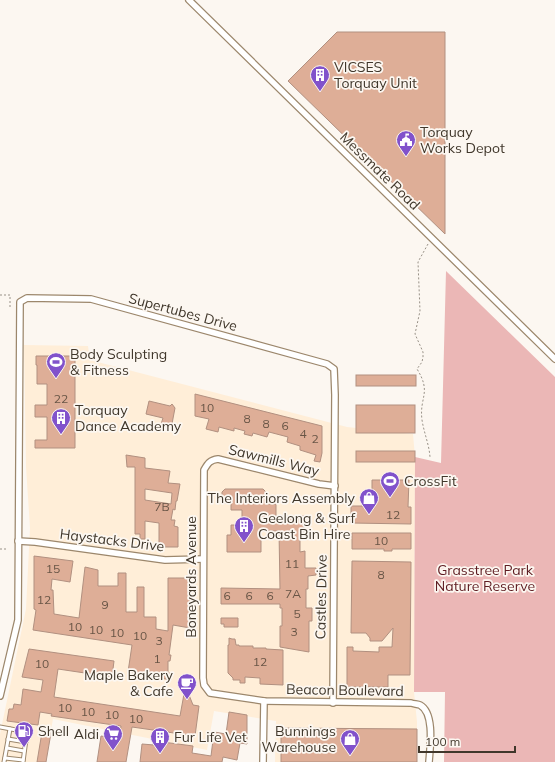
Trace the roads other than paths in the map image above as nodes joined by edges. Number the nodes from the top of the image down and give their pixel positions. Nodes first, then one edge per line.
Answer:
1 (189, 0) edge
2 (555, 359) edge
3 (334, 372) joint
4 (209, 461) joint
5 (334, 486) junction
6 (18, 541) junction
7 (204, 559) junction
8 (210, 692) joint
9 (0, 696) edge
10 (264, 701) junction
11 (333, 703) junction
12 (0, 727) edge
13 (10, 729) junction
14 (8, 739) junction
15 (26, 742) junction
16 (7, 748) junction
17 (24, 751) junction
18 (5, 760) edge
19 (23, 761) edge
20 (263, 762) edge
21 (429, 762) edge

1 - 2 street, Messmate Road
3 - 5 street, Castles Drive
3 - 6 street, Supertubes Drive
4 - 5 street, Sawmills Way
4 - 7 street, Boneyards Avenue
5 - 11 street, Castles Drive
6 - 7 street, Haystacks Drive
6 - 9 street
7 - 8 street, Boneyards Avenue
8 - 10 street, Beacon Boulevard
10 - 11 street, Beacon Boulevard
10 - 20 street
11 - 21 street, Beacon Boulevard
12 - 13 lane
13 - 14 lane
13 - 15 lane
14 - 15 lane
14 - 16 lane
15 - 17 lane
16 - 17 lane
16 - 18 lane
17 - 19 lane
18 - 19 lane

